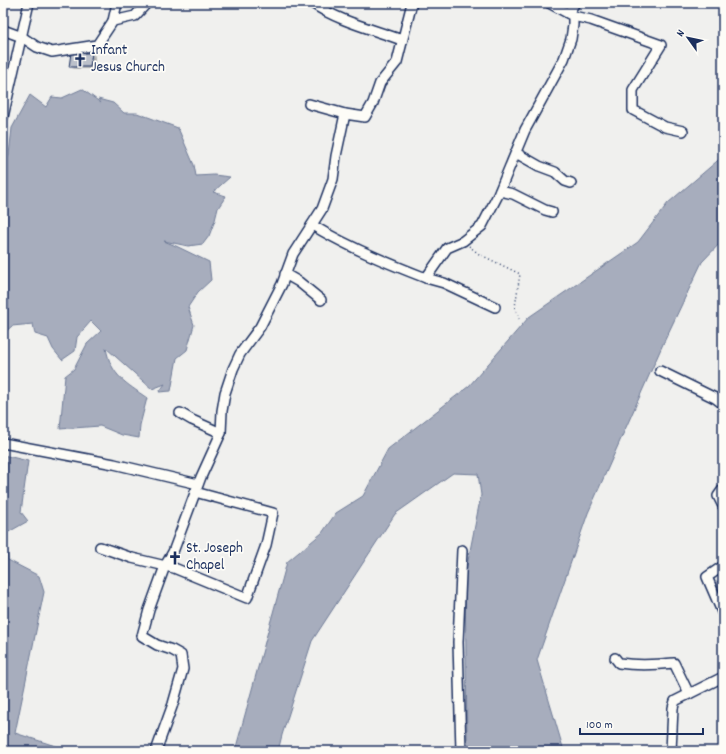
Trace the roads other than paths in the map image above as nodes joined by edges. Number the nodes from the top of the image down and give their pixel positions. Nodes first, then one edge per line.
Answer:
1 (29, 3) edge
2 (117, 3) edge
3 (147, 3) edge
4 (312, 3) edge
5 (412, 3) edge
6 (549, 3) edge
7 (575, 3) edge
8 (570, 14) junction
9 (113, 20) junction
10 (3, 30) edge
11 (22, 37) junction
12 (402, 40) junction
13 (309, 104) dead end
14 (345, 114) junction
15 (3, 117) edge
16 (683, 131) dead end
17 (516, 153) junction
18 (570, 183) dead end
19 (500, 191) junction
20 (552, 212) dead end
21 (312, 225) junction
22 (285, 274) junction
23 (426, 278) junction
24 (321, 300) dead end
25 (495, 307) dead end
26 (660, 371) dead end
27 (723, 404) edge
28 (180, 413) dead end
29 (221, 433) junction
30 (3, 443) edge
31 (197, 488) junction
32 (723, 489) edge
33 (723, 506) edge
34 (100, 547) dead end
35 (462, 550) dead end
36 (166, 566) junction
37 (723, 566) edge
38 (723, 614) edge
39 (615, 658) dead end
40 (723, 676) edge
41 (689, 694) junction
42 (156, 751) edge
43 (461, 751) edge
44 (671, 751) edge

1 - 11 street
2 - 9 street
3 - 9 street
4 - 12 street
5 - 12 street
6 - 8 street
7 - 8 street
8 - 16 street
8 - 17 street
9 - 11 street
10 - 11 street
11 - 15 street
12 - 14 street
13 - 14 street
14 - 21 street
17 - 18 street
17 - 19 street
19 - 20 street
19 - 23 street
21 - 22 street
21 - 23 street
22 - 24 street
22 - 29 street
23 - 25 street
26 - 27 street
28 - 29 street
29 - 31 street
30 - 31 street
31 - 36 street
31 - 36 street
32 - 33 street
34 - 36 street
35 - 43 street
36 - 42 street
37 - 38 street
39 - 41 street
40 - 41 street
41 - 44 street

